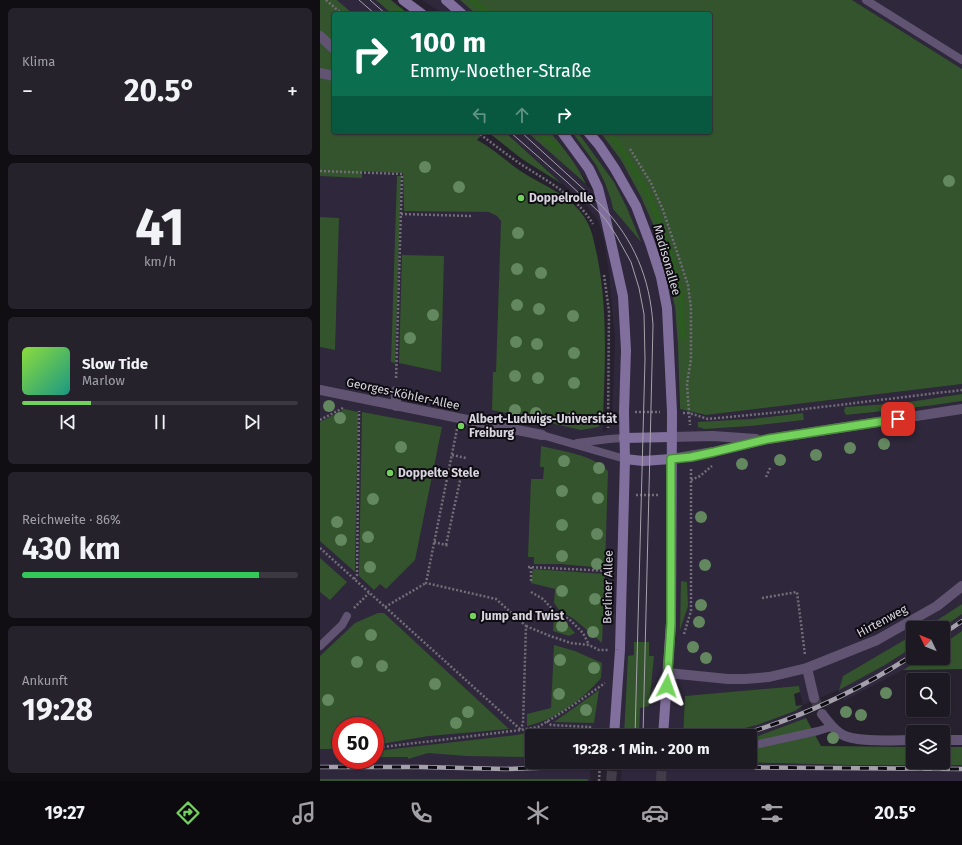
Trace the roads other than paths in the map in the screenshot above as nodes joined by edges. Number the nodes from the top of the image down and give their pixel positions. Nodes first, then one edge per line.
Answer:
1 (403, 0) edge
2 (446, 0) edge
3 (866, 0) edge
4 (419, 12) edge
5 (460, 12) edge
6 (320, 36) edge
7 (332, 47) edge
8 (962, 60) edge
9 (320, 73) edge
10 (332, 76) edge
11 (563, 134) edge
12 (590, 134) edge
13 (320, 390) edge
14 (396, 391) road end
15 (396, 406) junction
16 (962, 409) edge
17 (542, 435) joint
18 (672, 437) junction
19 (624, 438) junction
20 (768, 439) junction
21 (575, 444) junction
22 (625, 459) junction
23 (671, 459) junction
24 (962, 586) edge
25 (347, 616) road end
26 (320, 646) edge
27 (807, 668) junction
28 (668, 673) junction
29 (814, 698) tunnel mouth
30 (822, 714) tunnel mouth
31 (831, 727) junction
32 (614, 729) edge
33 (664, 729) edge
34 (906, 740) edge
35 (950, 740) edge
36 (962, 740) edge
37 (757, 744) edge

1 - 4 main road
2 - 5 main road
3 - 8 lane
6 - 7 street
9 - 10 street
11 - 19 main road
12 - 18 main road, Madisonallee
13 - 15 street, Georges-Köhler-Allee
14 - 15 street
15 - 17 street, Georges-Köhler-Allee
16 - 20 street
17 - 21 lane, Georges-Köhler-Allee
18 - 19 main road
18 - 20 street
18 - 23 main road, Madisonallee
19 - 21 lane, Georges-Köhler-Allee
19 - 22 main road, Berliner Allee
20 - 23 street
21 - 22 lane, Georges-Köhler-Allee
22 - 23 main road
22 - 32 main road, Berliner Allee
23 - 28 main road
24 - 27 street, Hirtenweg
25 - 26 lane
27 - 28 street, Hirtenweg
27 - 29 street
28 - 33 main road
30 - 31 street
31 - 34 street
31 - 37 lane
35 - 36 street

